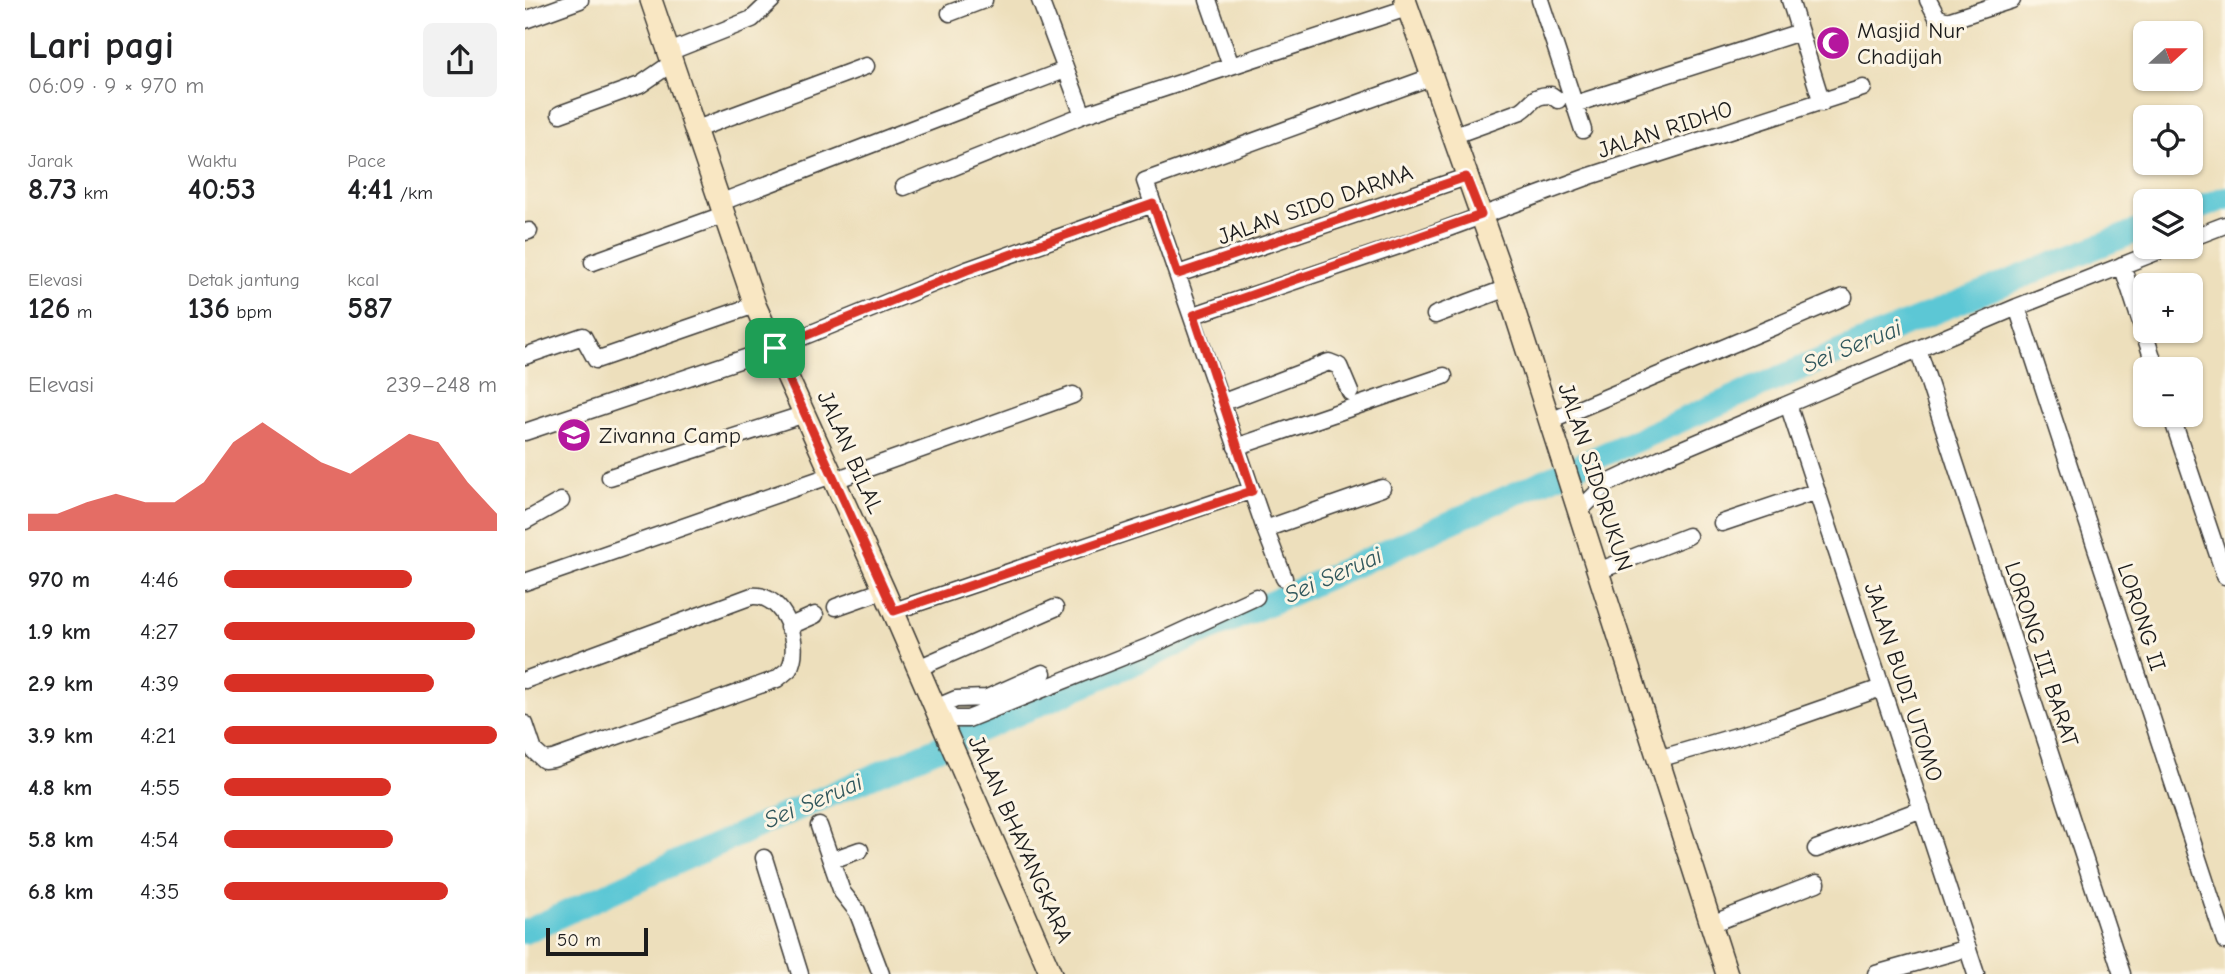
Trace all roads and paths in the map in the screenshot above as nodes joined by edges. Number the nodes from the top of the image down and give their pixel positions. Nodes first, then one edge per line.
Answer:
1 (580, 0) edge
2 (651, 0) edge
3 (772, 0) edge
4 (984, 0) edge
5 (1040, 0) edge
6 (1208, 0) edge
7 (1541, 0) edge
8 (1790, 0) edge
9 (1928, 0) edge
10 (2012, 0) edge
11 (1406, 4) edge
12 (950, 13) dead end
13 (525, 20) edge
14 (1800, 32) junction
15 (670, 57) junction
16 (866, 66) dead end
17 (1231, 66) junction
18 (1065, 70) junction
19 (1431, 77) junction
20 (1863, 88) dead end
21 (1558, 100) dead end
22 (1822, 103) junction
23 (1575, 104) junction
24 (560, 114) dead end
25 (1083, 114) junction
26 (694, 130) junction
27 (1583, 130) dead end
28 (1451, 136) junction
29 (1466, 177) junction
30 (904, 187) dead end
31 (1153, 204) junction
32 (721, 209) junction
33 (1481, 215) junction
34 (2225, 225) edge
35 (2203, 233) edge
36 (2138, 259) edge
37 (593, 262) dead end
38 (2122, 265) junction
39 (1178, 274) junction
40 (1507, 288) junction
41 (1844, 297) dead end
42 (755, 305) junction
43 (2017, 307) junction
44 (1194, 315) junction
45 (1435, 315) dead end
46 (775, 348) junction
47 (1918, 349) junction
48 (525, 356) edge
49 (2152, 357) edge
50 (1444, 376) dead end
51 (1350, 392) dead end
52 (1073, 395) dead end
53 (1221, 403) junction
54 (1788, 404) junction
55 (805, 414) junction
56 (1550, 421) junction
57 (2175, 427) edge
58 (525, 432) edge
59 (1237, 447) junction
60 (610, 477) dead end
61 (833, 477) junction
62 (1382, 488) dead end
63 (1252, 491) junction
64 (1817, 491) junction
65 (561, 501) dead end
66 (1577, 506) junction
67 (525, 521) edge
68 (1722, 523) dead end
69 (1265, 529) junction
70 (1688, 536) dead end
71 (1598, 571) junction
72 (2225, 576) edge
73 (1284, 578) dead end
74 (525, 582) edge
75 (884, 590) junction
76 (1256, 597) dead end
77 (836, 607) dead end
78 (1055, 608) dead end
79 (894, 611) junction
80 (815, 615) dead end
81 (788, 627) junction
82 (918, 668) junction
83 (1043, 673) dead end
84 (525, 680) edge
85 (1881, 688) junction
86 (939, 713) junction
87 (525, 724) edge
88 (1658, 759) junction
89 (1922, 809) junction
90 (819, 827) dead end
91 (1816, 849) dead end
92 (860, 850) dead end
93 (764, 858) dead end
94 (832, 860) junction
95 (1817, 883) dead end
96 (1711, 924) junction
97 (2225, 941) edge
98 (1968, 948) junction
99 (800, 974) edge
100 (881, 974) edge
101 (1051, 974) edge
102 (1727, 974) edge
103 (1876, 974) edge
104 (1976, 974) edge
105 (2122, 974) edge

1 - 13 street
2 - 15 main road, JALAN BILAL
3 - 15 street
4 - 12 street
5 - 18 street
6 - 17 street
7 - 23 street
8 - 14 street
9 - 10 street
11 - 17 street
11 - 19 main road, JALAN SIDORUKUN
14 - 22 street
14 - 23 street
15 - 24 street
15 - 26 main road, JALAN BILAL
16 - 26 street
17 - 25 street
18 - 25 street
18 - 32 street
19 - 28 main road, JALAN SIDORUKUN
19 - 31 street
20 - 22 street, JALAN RIDHO
21 - 28 street
22 - 33 street, JALAN RIDHO
23 - 27 street
25 - 30 street
26 - 32 main road, JALAN BILAL
28 - 29 main road, JALAN SIDORUKUN
29 - 33 main road, JALAN SIDORUKUN
29 - 39 street, JALAN SIDO DARMA
31 - 39 street
31 - 46 street
32 - 37 street
32 - 42 main road, JALAN BILAL
33 - 40 main road, JALAN SIDORUKUN
33 - 44 street, JALAN RIDHO
34 - 35 street
36 - 38 street
38 - 43 street
38 - 49 street
39 - 44 street
40 - 45 street
40 - 56 main road, JALAN SIDORUKUN
41 - 56 street
42 - 46 main road, JALAN BILAL
42 - 48 street
43 - 47 street
43 - 97 street, LORONG II
44 - 53 street
46 - 55 main road, JALAN BILAL
46 - 58 street
47 - 54 street
47 - 105 street, LORONG III BARAT
50 - 59 street
51 - 53 street
52 - 61 street
53 - 59 street
54 - 64 street, JALAN BUDI UTOMO
54 - 66 street
55 - 60 street
55 - 61 main road, JALAN BILAL
56 - 66 main road, JALAN SIDORUKUN
57 - 72 street
59 - 63 street
61 - 74 street
61 - 75 main road, JALAN BILAL
62 - 69 street
63 - 69 street
63 - 79 street
64 - 68 street
64 - 85 street, JALAN BUDI UTOMO
65 - 67 street
66 - 71 main road, JALAN SIDORUKUN
69 - 73 street
70 - 71 street
71 - 88 main road, JALAN SIDORUKUN
75 - 77 street
75 - 79 main road, JALAN BILAL
76 - 86 street
78 - 82 street
79 - 82 main road, JALAN BILAL
80 - 81 street
81 - 84 street
81 - 87 street
82 - 86 main road, JALAN BILAL
83 - 86 street
85 - 88 street
85 - 89 street, JALAN BUDI UTOMO
86 - 101 main road, JALAN BHAYANGKARA
88 - 96 main road, JALAN SIDORUKUN
89 - 91 street
89 - 98 street, JALAN BUDI UTOMO
90 - 94 street
92 - 94 street
93 - 99 street
94 - 100 street
95 - 96 street
96 - 102 main road, JALAN SIDORUKUN
98 - 103 street
98 - 104 street, JALAN BUDI UTOMO

